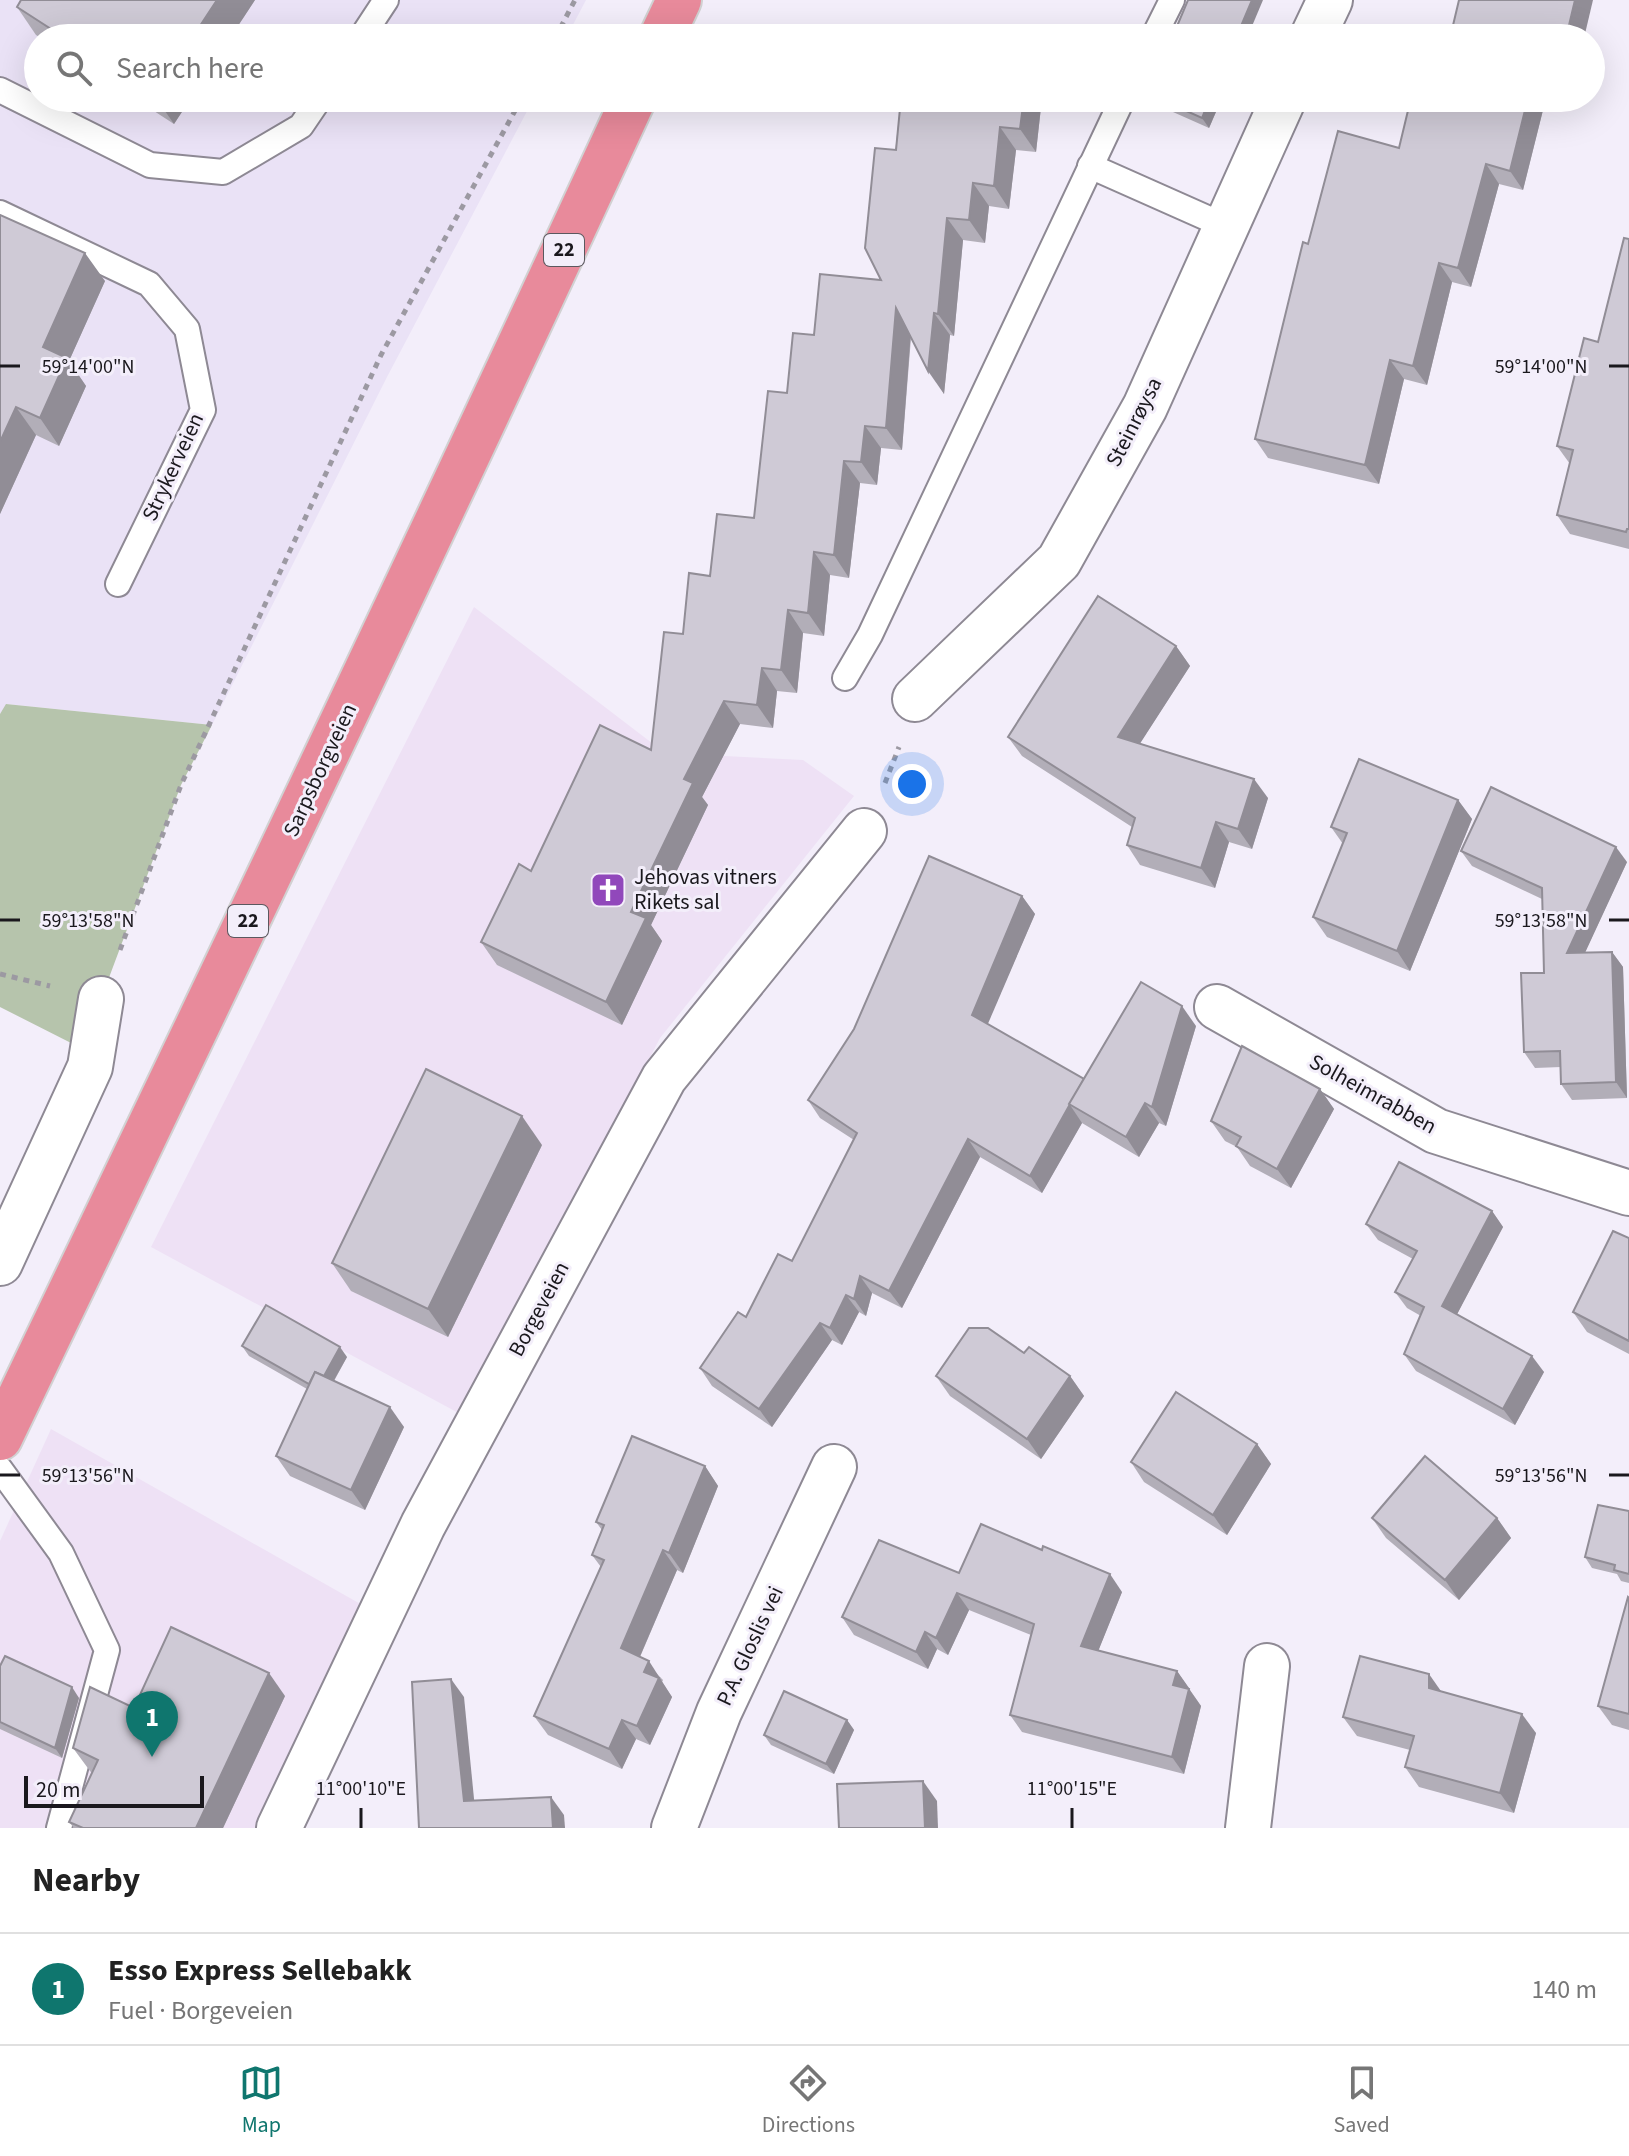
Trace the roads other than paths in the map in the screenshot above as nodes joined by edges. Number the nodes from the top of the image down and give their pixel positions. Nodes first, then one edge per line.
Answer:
1 (386, 0) edge
2 (679, 0) edge
3 (1172, 0) edge
4 (1330, 0) edge
5 (370, 24) edge
6 (668, 24) edge
7 (1160, 24) edge
8 (1319, 24) edge
9 (0, 90) edge
10 (24, 102) edge
11 (44, 112) edge
12 (310, 112) edge
13 (628, 112) edge
14 (1116, 112) edge
15 (1278, 112) edge
16 (1090, 166) junction
17 (0, 213) edge
18 (1225, 226) junction
19 (118, 584) dead end
20 (845, 678) dead end
21 (915, 699) road end
22 (864, 831) road end
23 (101, 999) road end
24 (1217, 1007) dead end
25 (1629, 1193) edge
26 (0, 1263) edge
27 (0, 1438) edge
28 (834, 1467) dead end
29 (0, 1469) edge
30 (1267, 1666) dead end
31 (59, 1828) edge
32 (279, 1828) edge
33 (674, 1828) edge
34 (1248, 1828) edge

1 - 5 lane
2 - 6 highway
3 - 7 lane
4 - 8 street
9 - 10 lane
11 - 12 lane
13 - 27 highway, Sarpsborgveien / 22
14 - 16 lane
15 - 18 street, Steinrøysa
16 - 18 lane
16 - 20 lane
17 - 19 lane, Strykerveien
18 - 21 street, Steinrøysa
22 - 32 street, Borgeveien
23 - 26 street
24 - 25 street, Solheimrabben
28 - 33 street, P.A. Gloslis vei
29 - 31 lane
30 - 34 street

